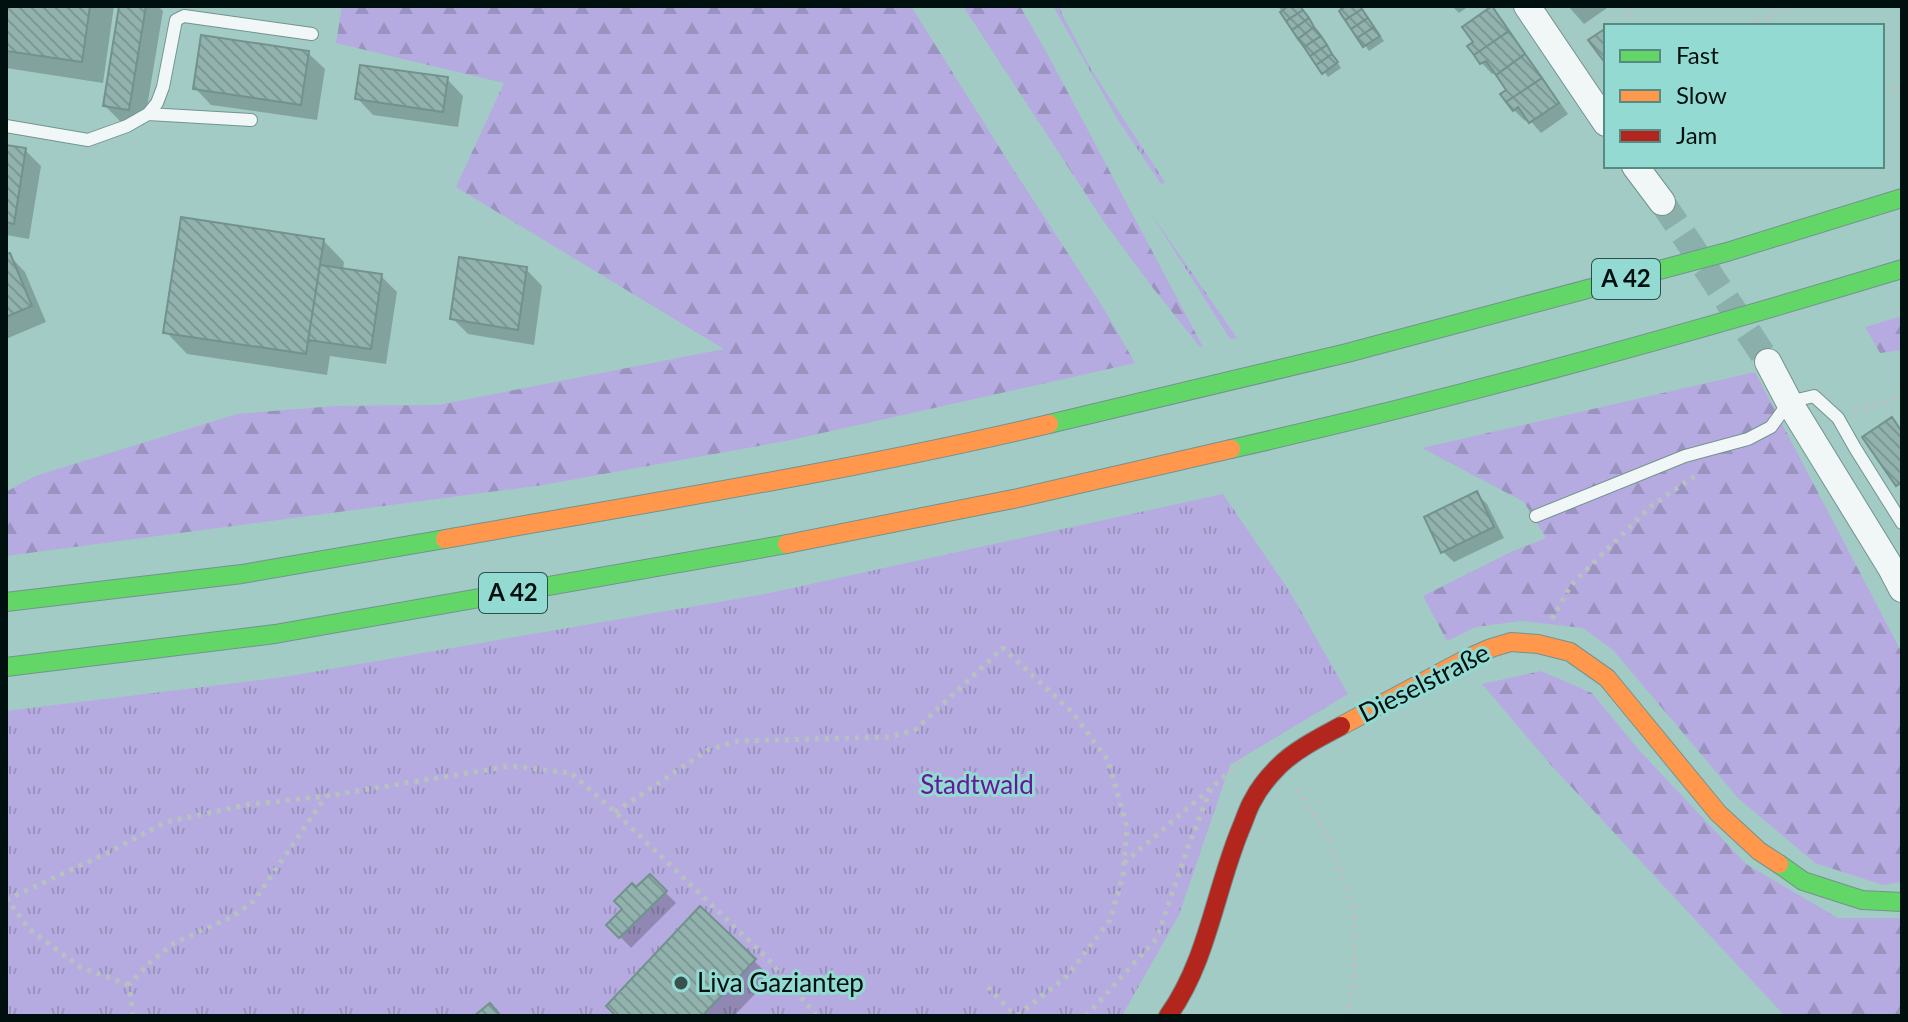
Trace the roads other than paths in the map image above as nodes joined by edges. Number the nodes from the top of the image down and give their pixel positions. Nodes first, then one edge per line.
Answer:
1 (1527, 6) edge
2 (312, 34) dead end
3 (148, 114) junction
4 (251, 120) dead end
5 (1604, 120) edge
6 (6, 126) edge
7 (1636, 168) edge
8 (1902, 198) edge
9 (1662, 202) tunnel mouth
10 (1902, 269) edge
11 (1768, 362) tunnel mouth
12 (1789, 402) junction
13 (1536, 516) dead end
14 (1902, 523) edge
15 (1902, 589) edge
16 (6, 602) edge
17 (6, 667) edge
18 (1902, 902) edge
19 (1168, 1016) edge

1 - 5 street
2 - 3 lane
3 - 4 lane
3 - 6 lane
7 - 9 street
8 - 16 main road, A 42
10 - 17 main road, A 42
11 - 12 street
12 - 13 lane
12 - 14 lane
12 - 15 street
18 - 19 main road, Dieselstraße

